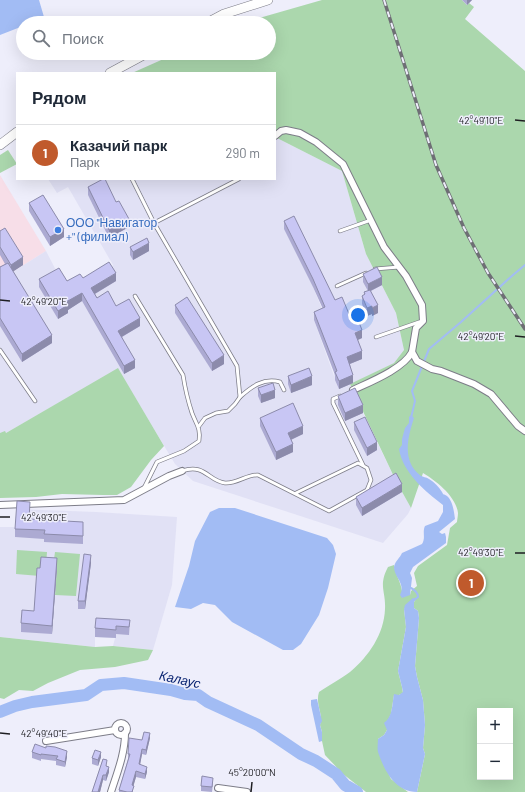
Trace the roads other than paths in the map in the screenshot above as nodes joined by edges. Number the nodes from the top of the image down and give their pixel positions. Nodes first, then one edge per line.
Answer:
1 (268, 0) edge
2 (220, 16) edge
3 (134, 60) edge
4 (112, 72) edge
5 (16, 133) edge
6 (276, 135) edge
7 (0, 145) edge
8 (132, 180) edge
9 (237, 180) edge
10 (371, 220) junction
11 (154, 223) junction
12 (340, 231) dead end
13 (399, 267) junction
14 (374, 269) edge
15 (368, 272) edge
16 (338, 286) dead end
17 (135, 296) dead end
18 (423, 321) junction
19 (376, 337) dead end
20 (0, 350) edge
21 (412, 352) junction
22 (284, 390) dead end
23 (350, 391) edge
24 (344, 394) edge
25 (240, 397) junction
26 (35, 401) dead end
27 (198, 426) junction
28 (525, 431) edge
29 (363, 466) junction
30 (182, 471) joint
31 (144, 489) junction
32 (296, 493) junction
33 (0, 505) edge
34 (115, 730) junction
35 (125, 733) junction
36 (46, 741) dead end
37 (218, 788) dead end
38 (111, 792) edge
39 (248, 792) edge

1 - 2 main road
3 - 4 main road
5 - 7 main road
6 - 10 street
8 - 11 lane
9 - 11 lane
10 - 12 lane
10 - 13 street
11 - 25 lane
13 - 14 lane
13 - 18 street
15 - 16 lane
17 - 27 lane
18 - 19 lane
18 - 21 street
20 - 26 lane
21 - 23 street
21 - 28 street
22 - 25 lane
24 - 29 lane
25 - 27 lane
27 - 31 lane
29 - 32 lane
29 - 32 lane
30 - 31 street
30 - 32 lane
31 - 33 street
34 - 35 street
34 - 35 street
34 - 36 street
35 - 38 street
37 - 39 street

